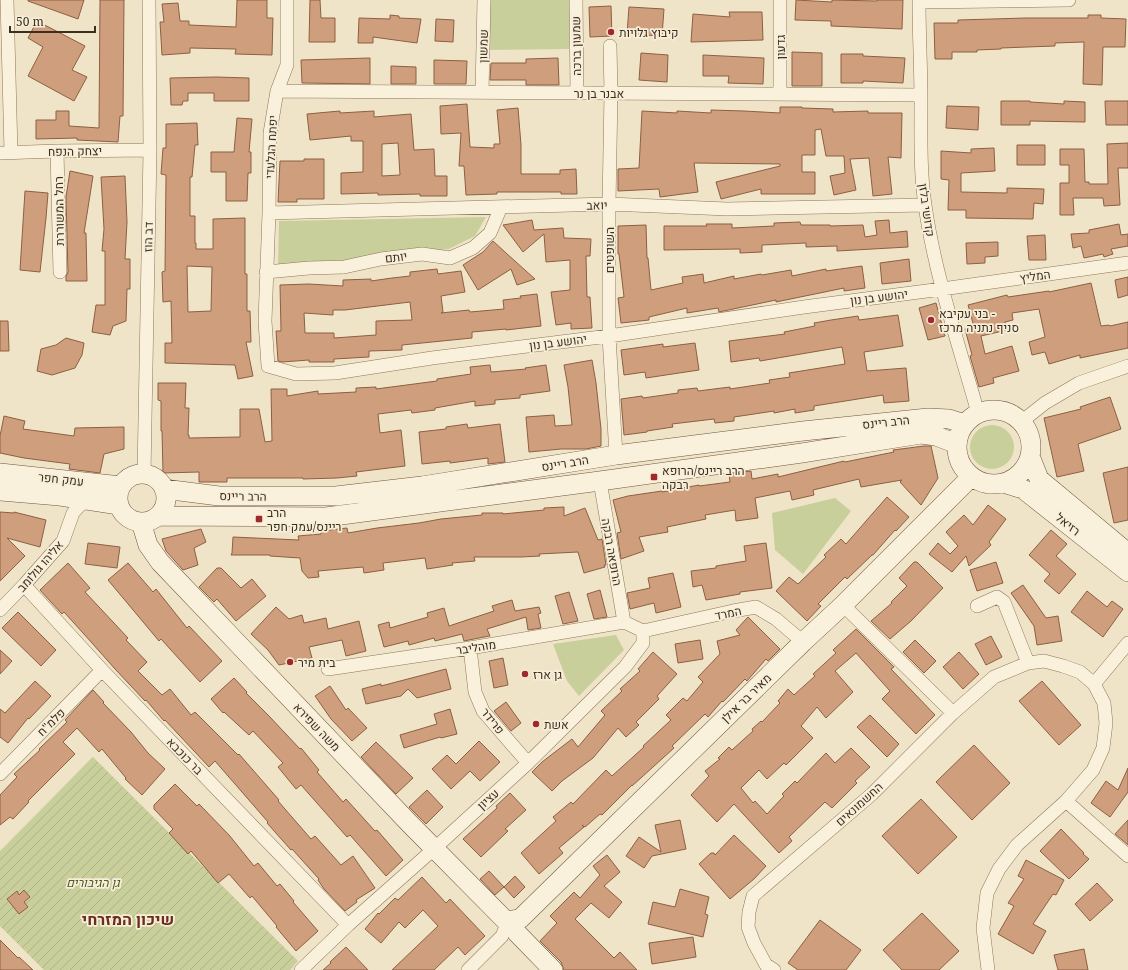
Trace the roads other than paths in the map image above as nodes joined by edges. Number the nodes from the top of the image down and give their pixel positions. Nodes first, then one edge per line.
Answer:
1 (6, 0) edge
2 (149, 0) edge
3 (287, 0) edge
4 (484, 0) edge
5 (576, 0) edge
6 (780, 0) edge
7 (1069, 0) edge
8 (919, 1) edge
9 (610, 46) dead end
10 (4, 80) edge
11 (277, 91) junction
12 (482, 92) junction
13 (577, 93) junction
14 (611, 93) junction
15 (780, 94) junction
16 (921, 95) junction
17 (150, 150) junction
18 (57, 151) junction
19 (6, 152) edge
20 (609, 204) junction
21 (925, 205) junction
22 (501, 207) junction
23 (269, 213) junction
24 (1128, 263) edge
25 (60, 272) dead end
26 (266, 272) junction
27 (942, 289) junction
28 (610, 336) junction
29 (1128, 366) edge
30 (972, 418) junction
31 (1021, 422) junction
32 (957, 444) junction
33 (616, 455) junction
34 (1030, 456) junction
35 (0, 473) edge
36 (144, 474) junction
37 (972, 477) junction
38 (600, 481) junction
39 (1003, 483) junction
40 (121, 486) junction
41 (164, 489) junction
42 (0, 490) edge
43 (89, 500) junction
44 (119, 505) junction
45 (150, 519) junction
46 (1128, 553) edge
47 (1128, 572) edge
48 (24, 585) junction
49 (842, 605) junction
50 (976, 606) dead end
51 (0, 610) edge
52 (624, 622) junction
53 (643, 631) junction
54 (803, 642) junction
55 (1128, 644) edge
56 (470, 648) junction
57 (1028, 663) junction
58 (328, 669) dead end
59 (102, 670) junction
60 (1094, 684) junction
61 (953, 714) junction
62 (528, 763) junction
63 (0, 774) edge
64 (1066, 802) junction
65 (434, 848) junction
66 (1128, 856) edge
67 (348, 925) junction
68 (511, 927) junction
69 (301, 970) edge
70 (468, 970) edge
71 (553, 970) edge
72 (774, 970) edge
73 (988, 970) edge

1 - 10 street
2 - 17 street, דב הוז
3 - 11 street, יפתח הגלעדי
4 - 12 street, שמשון
5 - 13 street, שמעון ברכה
6 - 15 street, גדעון
7 - 8 street
8 - 16 street, קדושי בלזן
9 - 14 street, השופטים
10 - 19 street
11 - 12 street, אבנר בן נר
11 - 23 street, יפתח הגלעדי
12 - 13 street, אבנר בן נר
13 - 14 street, אבנר בן נר
14 - 15 street, אבנר בן נר
14 - 20 street, השופטים
15 - 16 street, אבנר בן נר
16 - 21 street, קדושי בלזן
17 - 18 street, יצחק הנפח
17 - 36 street, דב הוז
18 - 19 street, יצחק הנפח
18 - 25 street, רחל המשוררת
20 - 21 street, יואב
20 - 22 street, יואב
20 - 28 street, השופטים
21 - 27 street, קדושי בלזן
22 - 23 street, יואב
22 - 26 street, יותם
23 - 26 street, יפתח הגלעדי
24 - 27 street, המליץ
26 - 28 street, יהושע בן נון
27 - 28 street, יהושע בן נון
27 - 30 street, קדושי בלזן
28 - 33 street, השופטים
29 - 31 street
30 - 31 main road
30 - 32 main road
30 - 33 main road, הרב ריינס
31 - 34 main road
32 - 37 main road
32 - 38 main road, הרב ריינס
33 - 41 main road, הרב ריינס
34 - 39 main road
34 - 46 main road, רזיאל
35 - 40 main road, עמק חפר
36 - 40 main road
36 - 41 main road
37 - 39 main road
37 - 49 main road, מאיר בר אילן
38 - 45 main road, הרב ריינס
38 - 52 street, הרופאה רבקה
39 - 47 main road, רזיאל
40 - 44 main road
41 - 45 main road
42 - 43 main road, עמק חפר
43 - 44 main road, עמק חפר
43 - 48 street, אליהו גולומב
44 - 45 main road
45 - 65 main road, משה שפירא
48 - 51 street, אליהו גולומב
48 - 59 street, בר כוכבא
49 - 54 main road, מאיר בר אילן
49 - 61 street
50 - 57 street
52 - 53 street
52 - 56 street, מוהליבר
53 - 54 street, המרד
53 - 62 street, עציון
54 - 68 main road, מאיר בר אילן
55 - 60 street
56 - 58 street, מוהליבר
56 - 62 street, פרידר
57 - 60 street, החשמונאים
57 - 61 street, החשמונאים
59 - 63 street, פלמ"ח
59 - 67 street, בר כוכבא
60 - 64 street, החשמונאים
61 - 72 street, החשמונאים
62 - 65 street, עציון
64 - 66 street
64 - 73 street, החשמונאים
65 - 67 street, עציון
65 - 68 main road, משה שפירא
67 - 69 street, עציון
68 - 70 street, מאיר בר אילן
68 - 71 main road, משה שפירא

